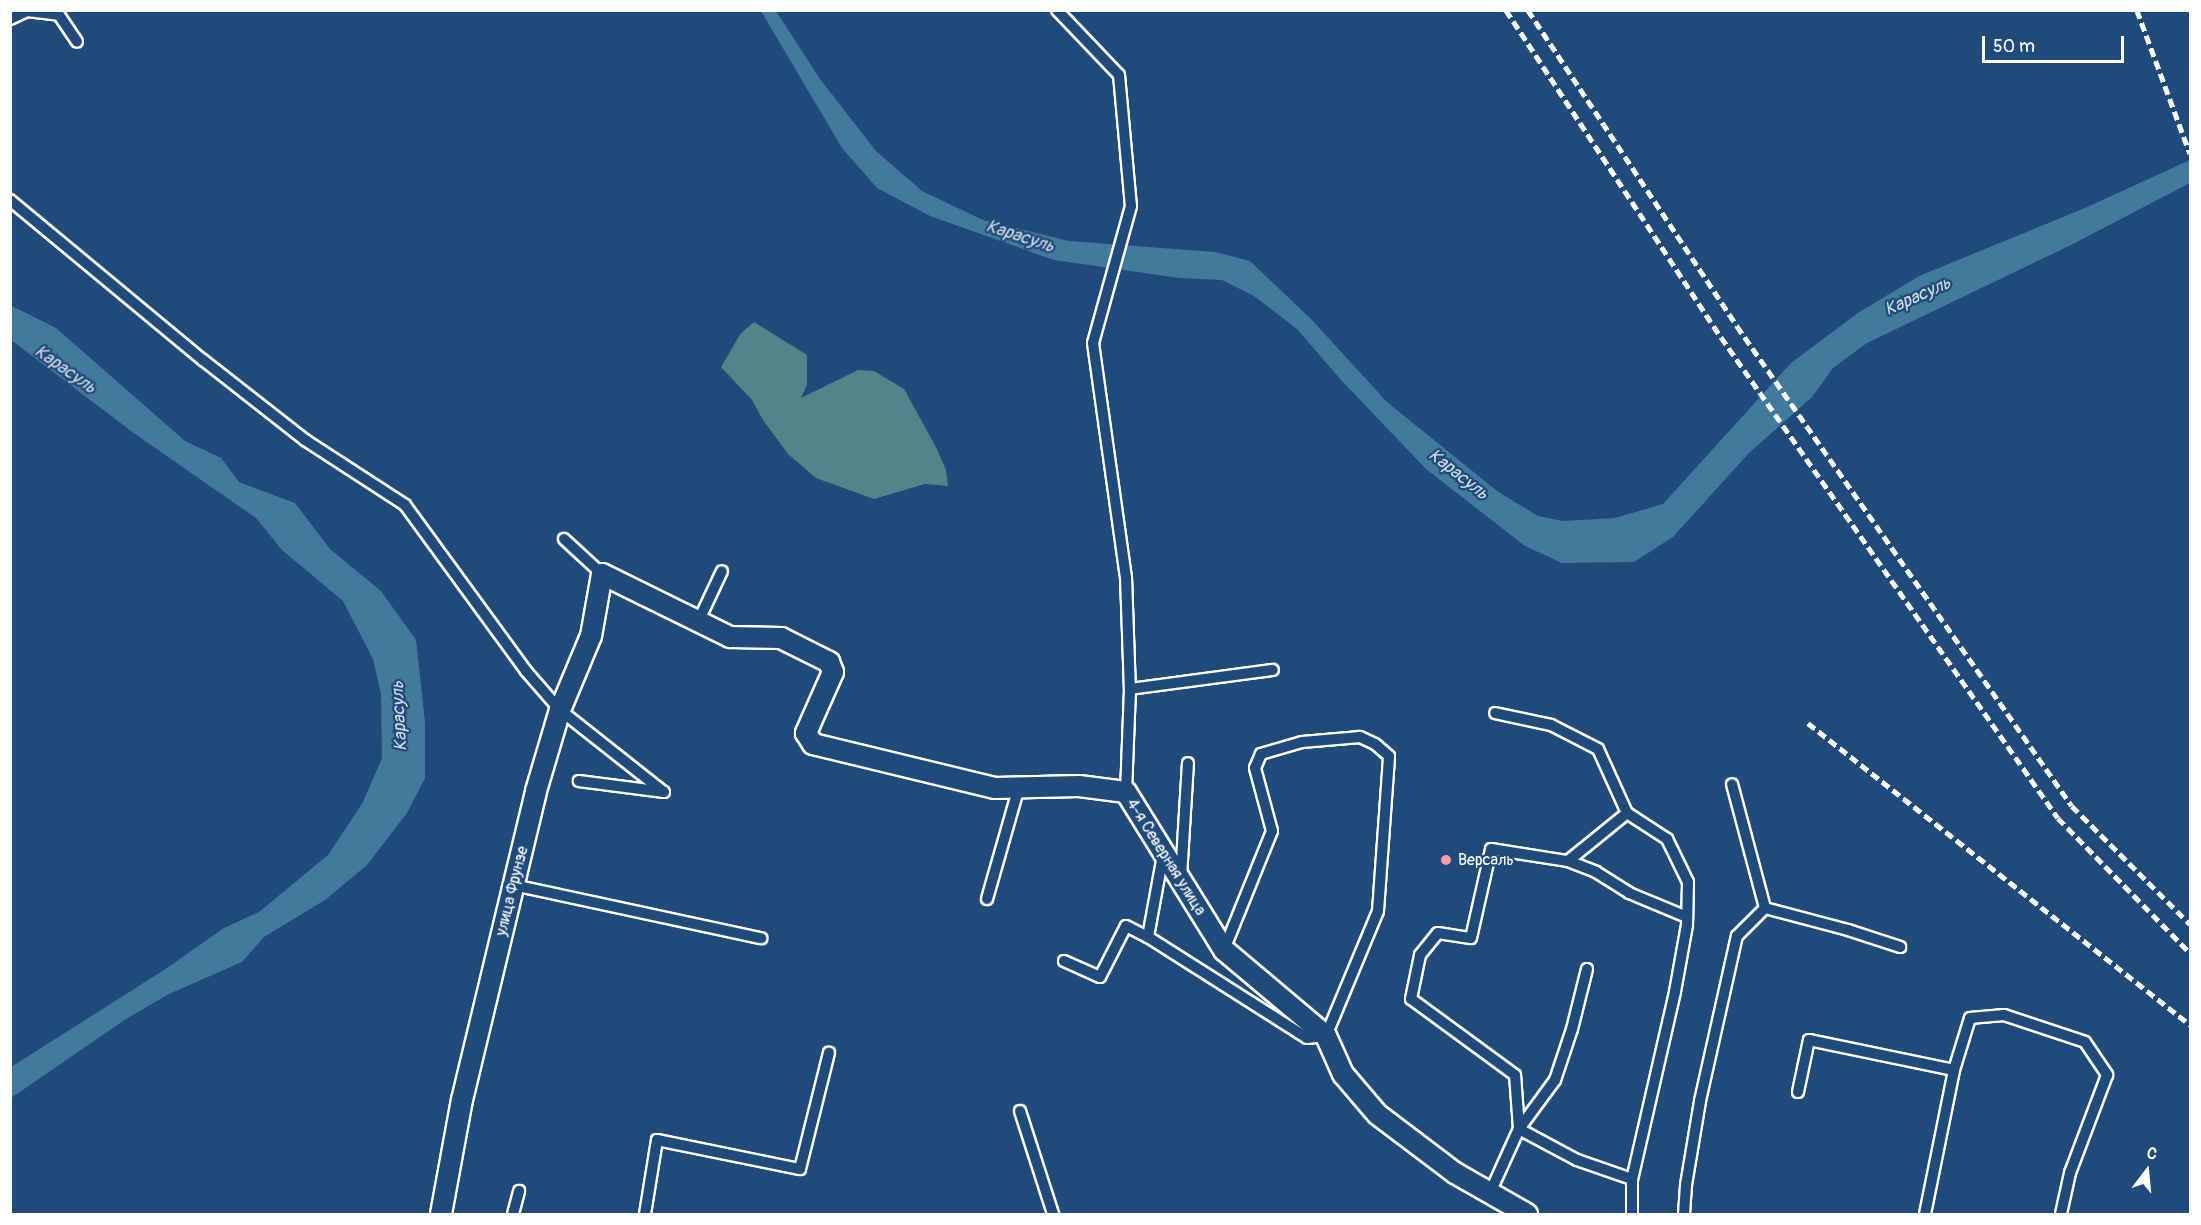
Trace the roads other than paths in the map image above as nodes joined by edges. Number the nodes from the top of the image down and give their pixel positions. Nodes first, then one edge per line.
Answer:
1 (1057, 10) edge
2 (10, 19) edge
3 (77, 42) dead end
4 (10, 200) edge
5 (564, 539) dead end
6 (722, 571) dead end
7 (602, 574) junction
8 (698, 622) junction
9 (1273, 670) dead end
10 (1130, 689) junction
11 (560, 710) junction
12 (1495, 713) dead end
13 (1188, 763) dead end
14 (579, 781) dead end
15 (1732, 784) dead end
16 (1019, 787) junction
17 (1126, 792) junction
18 (1627, 813) junction
19 (1164, 853) junction
20 (1568, 861) junction
21 (1181, 880) junction
22 (513, 885) junction
23 (987, 899) dead end
24 (1765, 908) junction
25 (1687, 917) junction
26 (1148, 937) junction
27 (761, 938) dead end
28 (1899, 947) dead end
29 (1224, 950) junction
30 (1064, 962) dead end
31 (1587, 969) dead end
32 (1326, 1036) junction
33 (829, 1053) dead end
34 (1954, 1070) junction
35 (1798, 1092) dead end
36 (1020, 1111) dead end
37 (1519, 1129) junction
38 (1632, 1179) junction
39 (519, 1191) dead end
40 (1489, 1195) junction
41 (441, 1215) edge
42 (513, 1215) edge
43 (645, 1215) edge
44 (1053, 1215) edge
45 (1527, 1215) edge
46 (1632, 1215) edge
47 (1684, 1215) edge
48 (1925, 1215) edge
49 (2061, 1215) edge

1 - 10 lane
2 - 3 lane
4 - 11 lane
5 - 7 lane
6 - 8 lane
7 - 8 street, 4-я Северная улица
7 - 11 street, улица Фрунзе
8 - 16 street, 4-я Северная улица
9 - 10 lane
10 - 17 lane
11 - 14 lane
11 - 22 street, улица Фрунзе
12 - 18 lane
13 - 21 lane
15 - 24 lane
16 - 17 street, 4-я Северная улица
16 - 23 lane
17 - 19 street, 4-я Северная улица
18 - 20 lane
18 - 25 lane
19 - 21 street, 4-я Северная улица
19 - 26 lane
20 - 25 lane
20 - 37 lane
21 - 29 street, 4-я Северная улица
22 - 27 lane
22 - 41 street, улица Фрунзе
24 - 28 lane
24 - 47 lane
25 - 38 lane
26 - 30 lane
26 - 32 lane
29 - 32 street, 4-я Северная улица
29 - 32 lane
31 - 37 lane
32 - 40 street, 4-я Северная улица
33 - 43 lane
34 - 35 lane
34 - 48 lane
34 - 49 lane
36 - 44 lane
37 - 38 lane
37 - 40 lane
38 - 46 lane
39 - 42 lane
40 - 45 street, 4-я Северная улица

